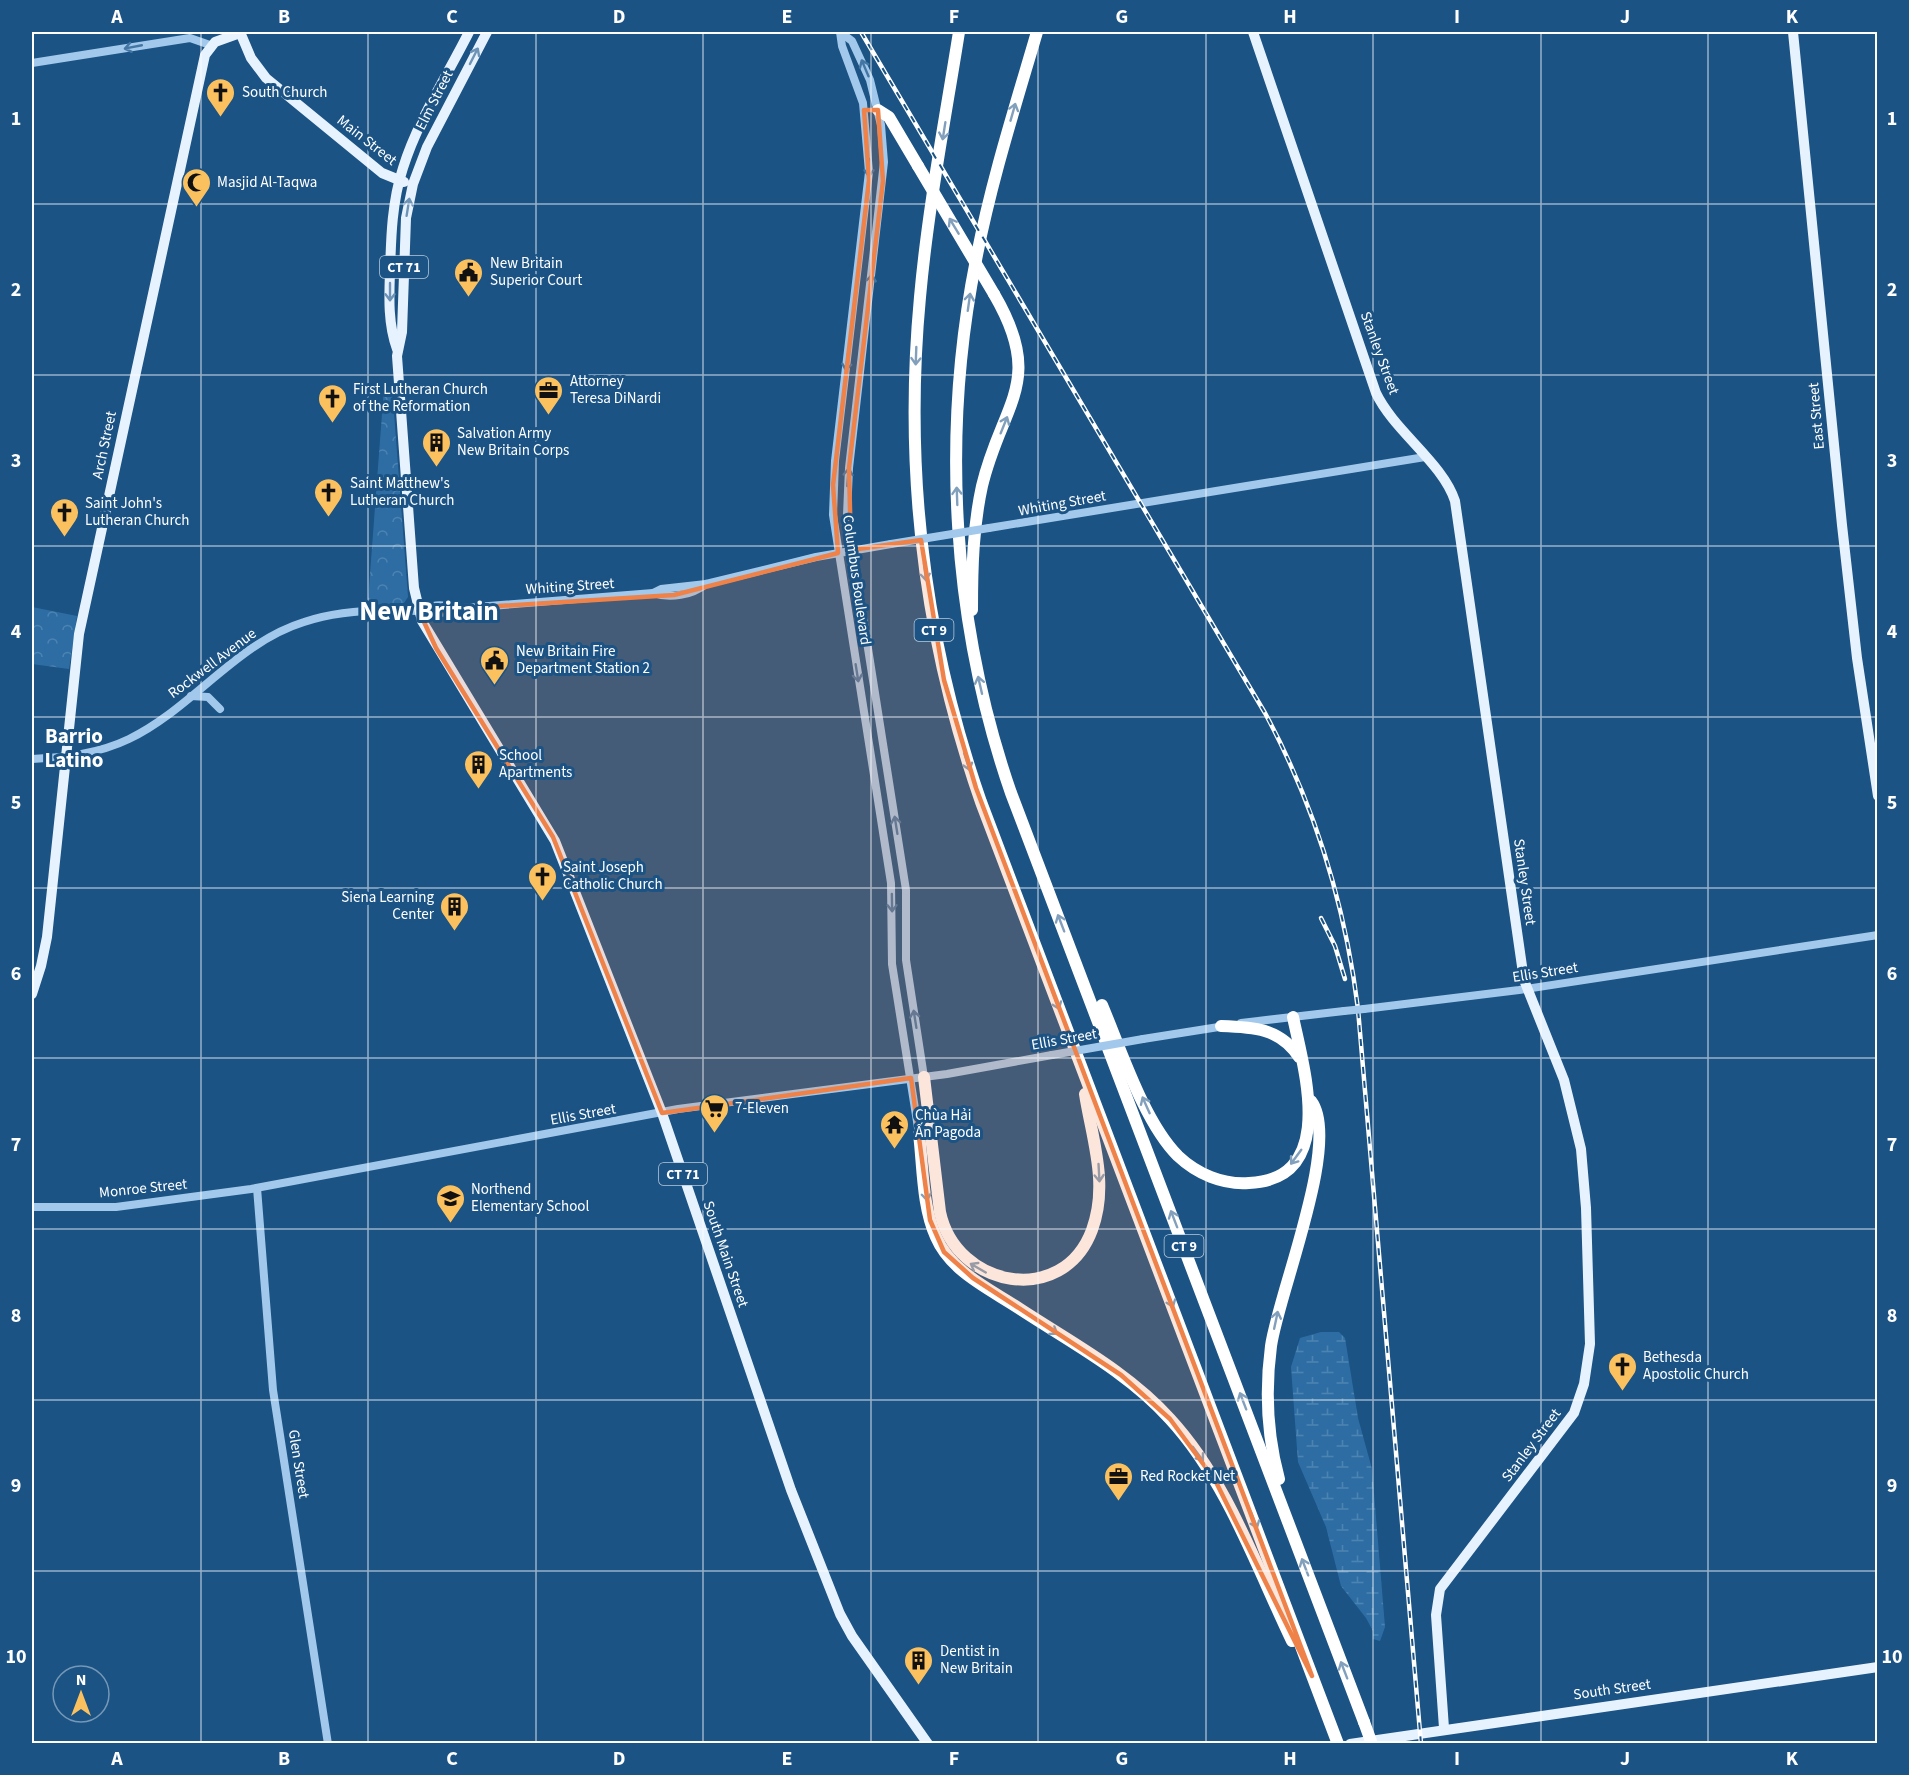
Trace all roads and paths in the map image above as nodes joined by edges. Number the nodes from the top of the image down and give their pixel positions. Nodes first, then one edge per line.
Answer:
1 (241, 32) edge
2 (469, 32) edge
3 (487, 32) edge
4 (840, 32) edge
5 (959, 32) edge
6 (1036, 32) edge
7 (1253, 32) edge
8 (1793, 32) edge
9 (210, 45) junction
10 (32, 63) edge
11 (431, 107) junction
12 (864, 110) junction
13 (878, 110) junction
14 (434, 134) junction
15 (399, 181) junction
16 (413, 184) junction
17 (392, 235) junction
18 (405, 235) junction
19 (390, 322) junction
20 (402, 322) junction
21 (397, 349) junction
22 (1425, 458) junction
23 (851, 551) junction
24 (837, 553) junction
25 (419, 611) junction
26 (970, 638) junction
27 (191, 696) junction
28 (220, 709) dead end
29 (65, 757) junction
30 (32, 759) edge
31 (1878, 796) edge
32 (900, 850) junction
33 (886, 852) junction
34 (1878, 935) edge
35 (1083, 977) junction
36 (1527, 989) junction
37 (32, 994) edge
38 (1293, 1017) junction
39 (1221, 1026) junction
40 (1302, 1061) junction
41 (1082, 1072) junction
42 (917, 1077) junction
43 (1311, 1101) junction
44 (662, 1113) junction
45 (919, 1134) joint
46 (257, 1188) junction
47 (32, 1208) edge
48 (1286, 1515) junction
49 (1878, 1667) edge
50 (1312, 1676) junction
51 (1444, 1728) junction
52 (328, 1743) edge
53 (928, 1743) edge
54 (1338, 1743) edge
55 (1350, 1743) edge
56 (1372, 1743) edge

1 - 9 main road
1 - 15 main road, Main Street
2 - 11 main road, Elm Street / CT 71
14 -> 3 main road, Elm Street / CT 71
4 - 12 street, Columbus Boulevard
13 -> 4 street, Columbus Boulevard
5 -> 41 highway, CT 9
26 -> 6 highway, CT 9
7 - 22 main road, Stanley Street
8 - 31 main road, East Street
9 -> 10 street
9 - 29 main road, Arch Street
11 - 14 main road
11 - 15 main road, Elm Street / CT 71
12 - 13 street
12 -> 24 street, Columbus Boulevard
23 -> 13 street, Columbus Boulevard
26 -> 13 highway, bridge
14 - 16 main road, Elm Street / CT 71
15 - 16 main road, Main Street
15 - 17 main road, CT 71
18 -> 16 main road, CT 71
17 - 18 main road
17 -> 19 main road, CT 71
18 - 20 main road, CT 71
19 - 20 main road
19 - 21 main road, CT 71
20 - 21 main road, CT 71
21 - 25 main road, CT 71
22 - 23 street, Whiting Street, bridge
22 - 36 main road, Stanley Street
23 - 24 street, Whiting Street
32 -> 23 street, Columbus Boulevard
24 - 25 street, Whiting Street
24 -> 33 street, Columbus Boulevard
25 - 27 street, Rockwell Avenue
25 - 44 main road, South Main Street / CT 71
35 -> 26 highway, CT 9
27 - 28 street
27 - 29 street, Rockwell Avenue
29 - 30 street, Rockwell Avenue
29 - 37 main road, Arch Street
32 - 33 street
42 -> 32 street, Columbus Boulevard
33 -> 42 street, Columbus Boulevard
34 - 36 street, Ellis Street
43 -> 35 highway
48 -> 35 highway, CT 9
36 - 38 street, Ellis Street, bridge
36 - 51 main road, Stanley Street
38 - 39 street, Ellis Street
38 - 40 highway
39 - 40 highway
39 - 42 street, Ellis Street, bridge
40 - 43 highway
41 -> 42 highway
41 -> 50 highway, CT 9
42 - 44 street, Ellis Street
42 - 45 street, Columbus Boulevard
48 -> 43 highway
44 - 46 street, Ellis Street
44 - 53 main road, South Main Street / CT 71
45 -> 50 highway
46 - 47 street, Monroe Street
46 - 52 street, Glen Street
56 -> 48 highway, CT 9, bridge
49 - 51 main road, South Street
50 - 54 highway, CT 9
51 - 55 main road, South Street

